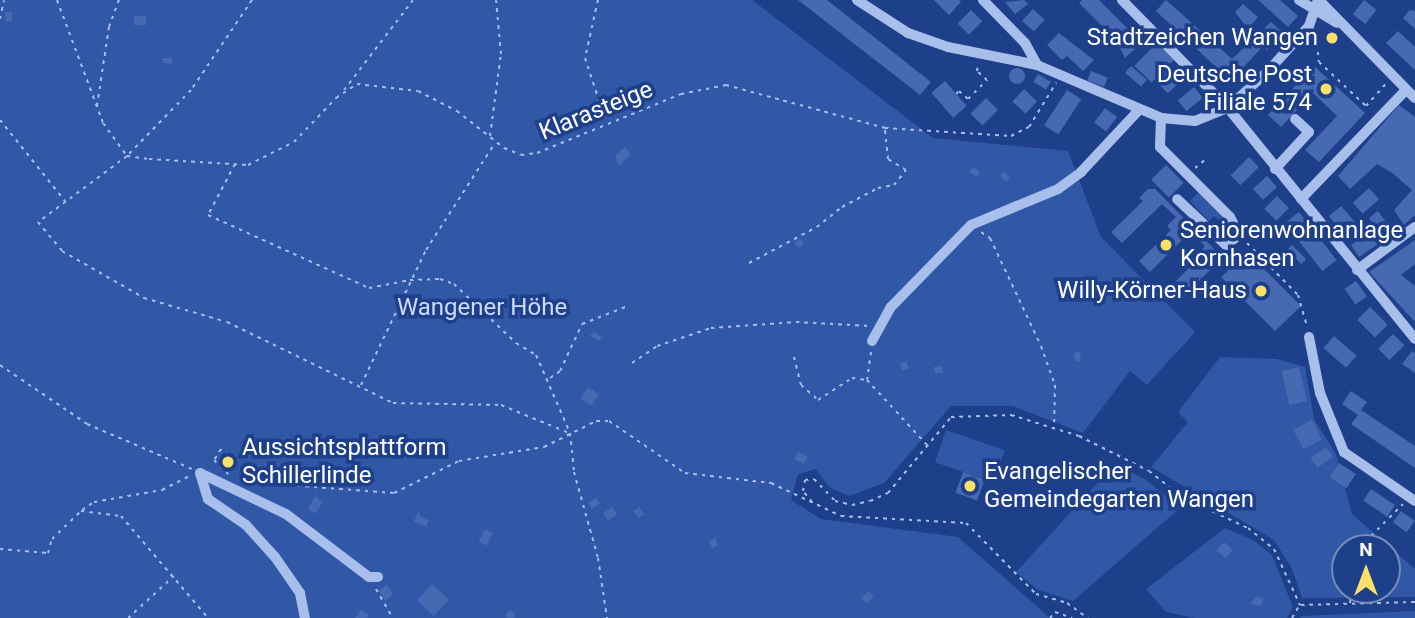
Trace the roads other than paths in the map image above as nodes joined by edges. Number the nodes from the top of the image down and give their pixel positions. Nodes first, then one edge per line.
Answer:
1 (857, 0) edge
2 (983, 0) edge
3 (1122, 0) edge
4 (1299, 0) edge
5 (1319, 0) edge
6 (1315, 12) junction
7 (1343, 25) junction
8 (1037, 65) junction
9 (1406, 90) junction
10 (1415, 98) edge
11 (1228, 108) junction
12 (1139, 110) junction
13 (1161, 118) junction
14 (1295, 120) dead end
15 (1275, 169) junction
16 (1177, 199) dead end
17 (1301, 199) junction
18 (1415, 227) edge
19 (1357, 270) junction
20 (1309, 337) road end
21 (1415, 339) edge
22 (872, 341) road end
23 (1413, 499) edge
24 (374, 578) road end
25 (305, 618) edge

1 - 8 street
2 - 8 street
3 - 11 street
4 - 6 street
5 - 6 street
5 - 7 street
6 - 7 street
6 - 11 street
7 - 9 street
8 - 12 street
9 - 10 street
9 - 17 street
11 - 13 street
11 - 15 street
12 - 13 street
12 - 22 street
13 - 16 street
14 - 15 street
15 - 17 street
17 - 19 street
18 - 19 street
19 - 21 street
20 - 23 street
24 - 25 street

